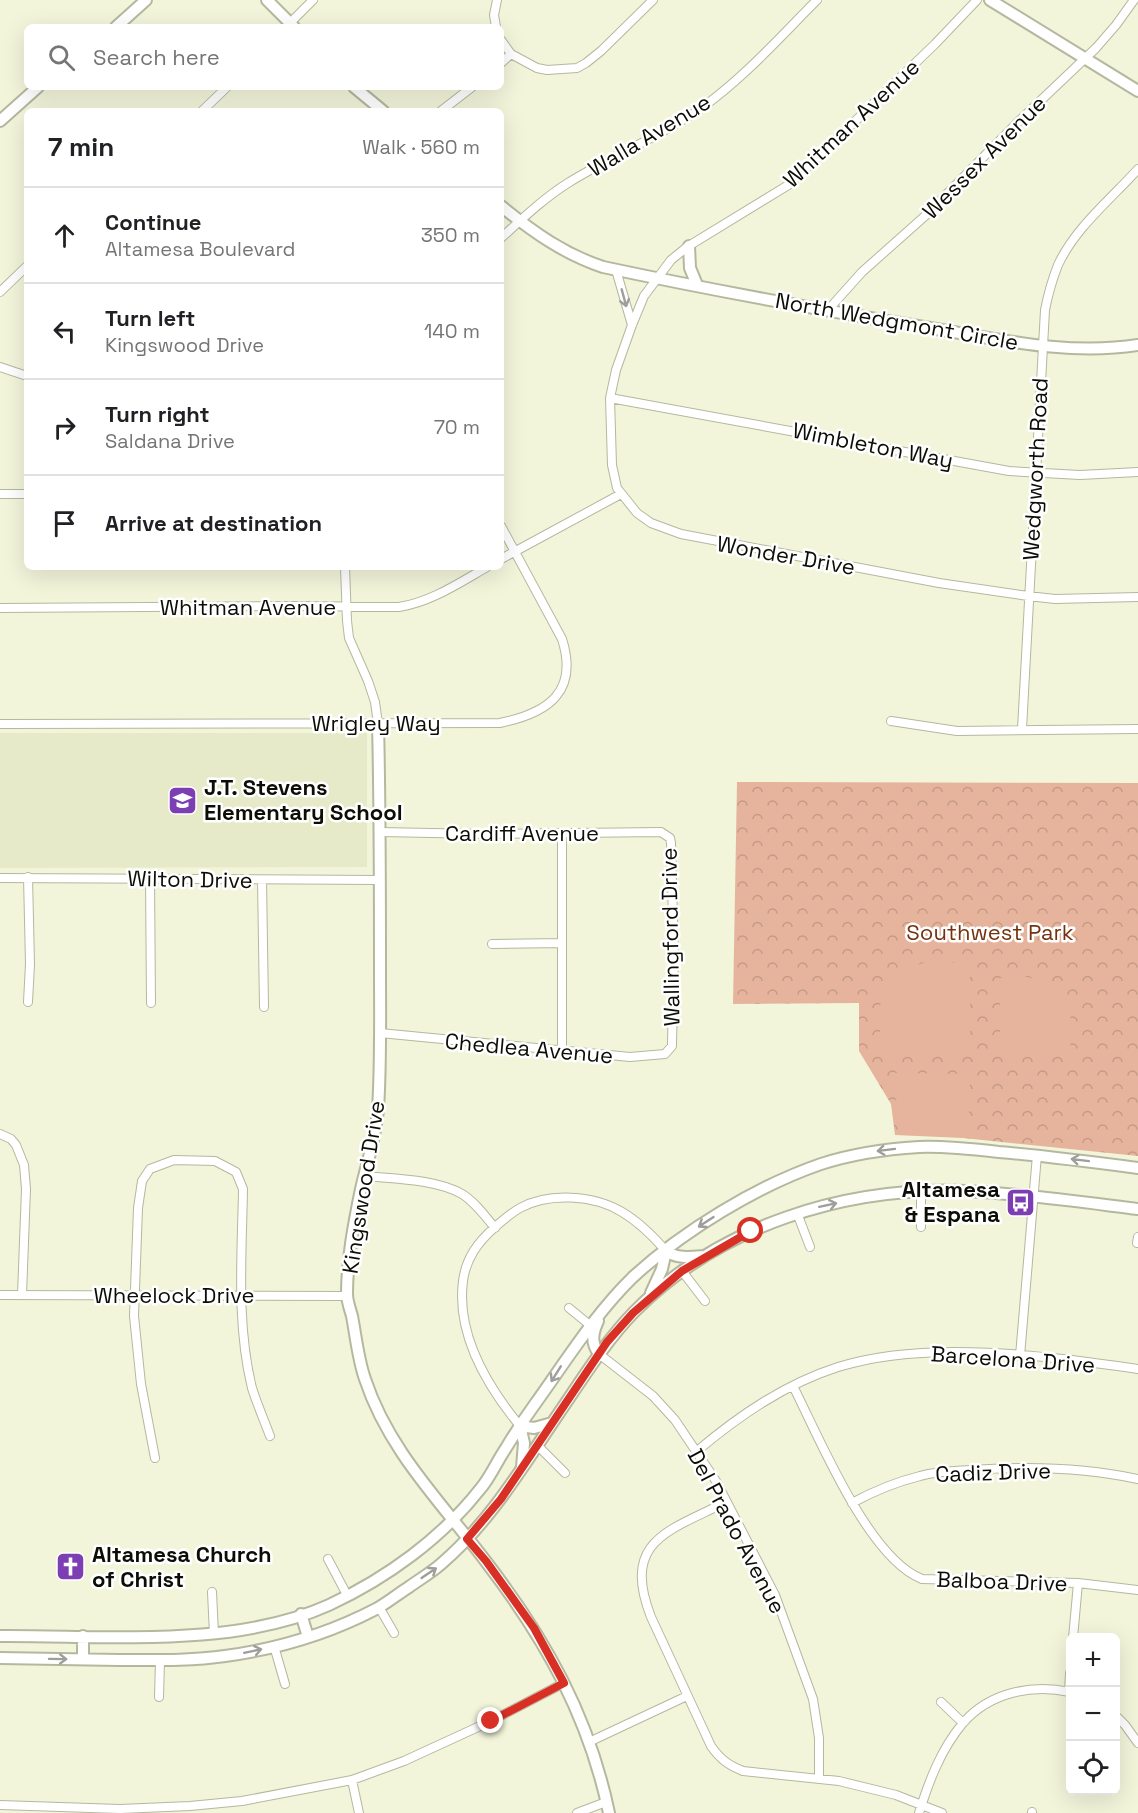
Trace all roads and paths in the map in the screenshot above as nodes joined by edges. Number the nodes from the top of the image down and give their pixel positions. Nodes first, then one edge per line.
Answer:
1 (146, 0) edge
2 (267, 0) edge
3 (313, 0) edge
4 (496, 0) edge
5 (652, 0) edge
6 (817, 0) edge
7 (977, 0) edge
8 (990, 0) edge
9 (1134, 0) edge
10 (119, 24) edge
11 (288, 24) edge
12 (292, 24) edge
13 (496, 24) edge
14 (504, 44) edge
15 (511, 54) junction
16 (1085, 58) junction
17 (504, 60) edge
18 (35, 90) edge
19 (224, 90) edge
20 (358, 90) edge
21 (468, 90) edge
22 (1138, 92) edge
23 (207, 108) edge
24 (379, 108) edge
25 (445, 108) edge
26 (0, 121) edge
27 (1138, 169) edge
28 (504, 208) edge
29 (519, 221) junction
30 (504, 235) edge
31 (689, 246) junction
32 (24, 269) edge
33 (616, 270) junction
34 (658, 277) junction
35 (697, 285) junction
36 (0, 292) edge
37 (828, 310) junction
38 (632, 326) junction
39 (1138, 345) edge
40 (1041, 346) junction
41 (0, 367) edge
42 (24, 375) edge
43 (610, 398) junction
44 (1138, 471) edge
45 (1035, 472) junction
46 (0, 494) edge
47 (24, 494) edge
48 (621, 494) junction
49 (504, 532) edge
50 (514, 551) junction
51 (504, 557) edge
52 (345, 570) edge
53 (482, 570) edge
54 (1028, 596) junction
55 (1138, 597) edge
56 (347, 607) junction
57 (0, 608) edge
58 (891, 721) dead end
59 (0, 724) edge
60 (378, 724) junction
61 (1022, 729) junction
62 (1138, 729) edge
63 (380, 832) junction
64 (562, 833) junction
65 (663, 833) joint
66 (27, 877) junction
67 (0, 878) edge
68 (150, 878) junction
69 (262, 879) junction
70 (380, 880) junction
71 (562, 943) junction
72 (492, 944) dead end
73 (28, 1002) dead end
74 (151, 1003) dead end
75 (264, 1007) dead end
76 (380, 1033) junction
77 (672, 1043) joint
78 (562, 1051) junction
79 (0, 1134) edge
80 (1037, 1155) junction
81 (1138, 1168) edge
82 (364, 1176) junction
83 (921, 1192) junction
84 (1033, 1197) junction
85 (1138, 1209) edge
86 (797, 1213) junction
87 (921, 1227) dead end
88 (495, 1228) junction
89 (1138, 1237) edge
90 (1137, 1243) edge
91 (810, 1247) dead end
92 (666, 1251) junction
93 (706, 1256) junction
94 (682, 1271) junction
95 (0, 1295) edge
96 (22, 1295) junction
97 (242, 1295) junction
98 (134, 1296) junction
99 (347, 1296) junction
100 (649, 1298) junction
101 (705, 1300) dead end
102 (569, 1308) dead end
103 (602, 1313) junction
104 (591, 1326) junction
105 (599, 1354) junction
106 (568, 1356) junction
107 (1020, 1356) junction
108 (1138, 1369) edge
109 (793, 1386) junction
110 (552, 1423) junction
111 (520, 1426) junction
112 (270, 1436) dead end
113 (538, 1446) junction
114 (697, 1451) junction
115 (155, 1458) dead end
116 (522, 1470) junction
117 (565, 1473) dead end
118 (1138, 1479) edge
119 (726, 1502) junction
120 (852, 1503) junction
121 (452, 1521) junction
122 (467, 1539) junction
123 (328, 1559) dead end
124 (1078, 1583) junction
125 (1138, 1590) edge
126 (212, 1592) dead end
127 (347, 1595) junction
128 (379, 1607) junction
129 (301, 1614) junction
130 (394, 1633) dead end
131 (1073, 1633) edge
132 (214, 1634) junction
133 (0, 1636) edge
134 (83, 1636) junction
135 (308, 1637) junction
136 (274, 1646) junction
137 (0, 1658) edge
138 (83, 1659) junction
139 (160, 1660) junction
140 (564, 1683) junction
141 (285, 1684) dead end
142 (1066, 1691) edge
143 (159, 1696) dead end
144 (687, 1696) junction
145 (941, 1702) dead end
146 (1120, 1720) edge
147 (963, 1723) junction
148 (1137, 1738) edge
149 (589, 1742) junction
150 (819, 1779) junction
151 (352, 1780) junction
152 (922, 1804) junction
153 (0, 1805) edge
154 (608, 1808) edge
155 (358, 1813) edge
156 (577, 1813) edge
157 (919, 1813) edge
158 (942, 1813) edge

1 - 10 main road
2 - 11 main road
3 - 12 street
4 - 13 street
5 - 15 street
6 - 29 street, Walla Avenue
7 - 31 street, Whitman Avenue
8 - 16 main road
9 - 16 street, Wessex Avenue
14 - 15 street
15 - 17 street
16 - 22 main road
16 - 37 street, Wessex Avenue
18 - 26 main road
19 - 23 street
20 - 24 main road
21 - 25 street
27 - 40 street, Wedgworth Road
28 - 29 main road, North Wedgmont Circle
29 - 30 street, Walla Avenue
29 - 33 main road, North Wedgmont Circle
31 - 34 street, Whitman Avenue
31 - 35 main road
32 - 36 street
33 - 34 main road, North Wedgmont Circle
33 -> 38 street
34 - 35 main road, North Wedgmont Circle
34 - 38 street, Wonder Drive
35 - 37 main road, North Wedgmont Circle
37 - 40 main road, North Wedgmont Circle
38 - 43 street, Wonder Drive
39 - 40 main road, North Wedgmont Circle
40 - 45 street, Wedgworth Road
41 - 42 street
43 - 45 street, Wimbleton Way
43 - 48 street, Wonder Drive
44 - 45 street, Wimbleton Way
45 - 54 street, Wedgworth Road
46 - 47 street
48 - 50 street
48 - 54 street, Wonder Drive
49 - 50 street, Wrigley Way
50 - 51 street
50 - 60 street, Wrigley Way
52 - 56 street, Kingswood Drive
53 - 56 street, Whitman Avenue
54 - 55 street, Wonder Drive
54 - 61 street, Wedgworth Road
56 - 57 street, Whitman Avenue
56 - 60 street, Kingswood Drive
58 - 61 street
59 - 60 street, Wrigley Way
60 - 63 main road, Kingswood Drive
61 - 62 street
63 - 64 street, Cardiff Avenue
63 - 70 main road, Kingswood Drive
64 - 65 street, Cardiff Avenue
64 - 71 street
65 - 77 street, Wallingford Drive
66 - 67 street, Wilton Drive
66 - 68 street, Wilton Drive
66 - 73 street
68 - 69 street, Wilton Drive
68 - 74 street
69 - 70 street, Wilton Drive
69 - 75 street
70 - 76 main road, Kingswood Drive
71 - 72 street
71 - 78 street
76 - 78 street, Chedlea Avenue
76 - 82 main road, Kingswood Drive
77 - 78 street, Chedlea Avenue
79 - 96 street
81 -> 80 main road
80 - 84 street
80 -> 92 main road
82 - 88 street
82 - 99 main road, Kingswood Drive
83 - 84 main road
86 -> 83 main road
83 - 87 street
84 - 85 main road
84 - 107 street
86 - 91 street
86 - 93 main road
88 - 92 street
88 - 111 street
89 - 90 street
92 - 93 main road
92 - 100 main road
92 - 103 main road
93 - 94 main road
94 - 100 main road
94 - 101 street
95 - 96 street, Wheelock Drive
96 - 98 street, Wheelock Drive
97 - 98 street, Wheelock Drive
97 - 98 street
97 - 99 street, Wheelock Drive
97 - 112 street
98 - 115 street
99 - 121 main road, Kingswood Drive
100 - 105 main road
102 - 104 street
103 - 104 main road
103 - 105 main road
104 - 106 main road
105 - 106 main road
105 - 110 main road
105 - 114 street, Del Prado Avenue
106 -> 111 main road
107 - 108 street, Barcelona Drive
107 - 109 street, Barcelona Drive
109 - 114 street, Barcelona Drive
109 - 120 street, Balboa Drive
110 - 111 main road
110 - 113 main road
111 - 116 main road
111 - 121 main road
113 - 116 main road
113 - 117 street
114 - 119 street, Del Prado Avenue
116 - 122 main road
118 - 120 street, Cadiz Drive
119 - 144 street
119 - 150 street, Del Prado Avenue
120 - 124 street, Balboa Drive
121 - 122 main road, Kingswood Drive
121 - 127 main road
128 -> 122 main road
122 - 140 main road, Kingswood Drive
123 - 127 street
124 - 125 street, Balboa Drive
124 - 131 street
126 - 132 street
127 - 129 main road
128 - 130 street
128 - 135 main road
129 - 132 main road
129 - 135 main road
132 - 134 main road
133 - 134 main road
134 - 138 main road
135 - 136 main road
139 -> 136 main road
136 - 141 street
137 -> 138 main road
138 - 139 main road
139 - 143 street
140 - 149 main road, Kingswood Drive
140 - 151 street
142 - 147 street
144 - 149 street
144 - 150 street
145 - 147 street
146 - 148 street
147 - 152 street
149 - 154 main road, Kingswood Drive
150 - 152 street
151 - 153 street
151 - 155 street
152 - 157 street
152 - 158 street
154 - 156 street

